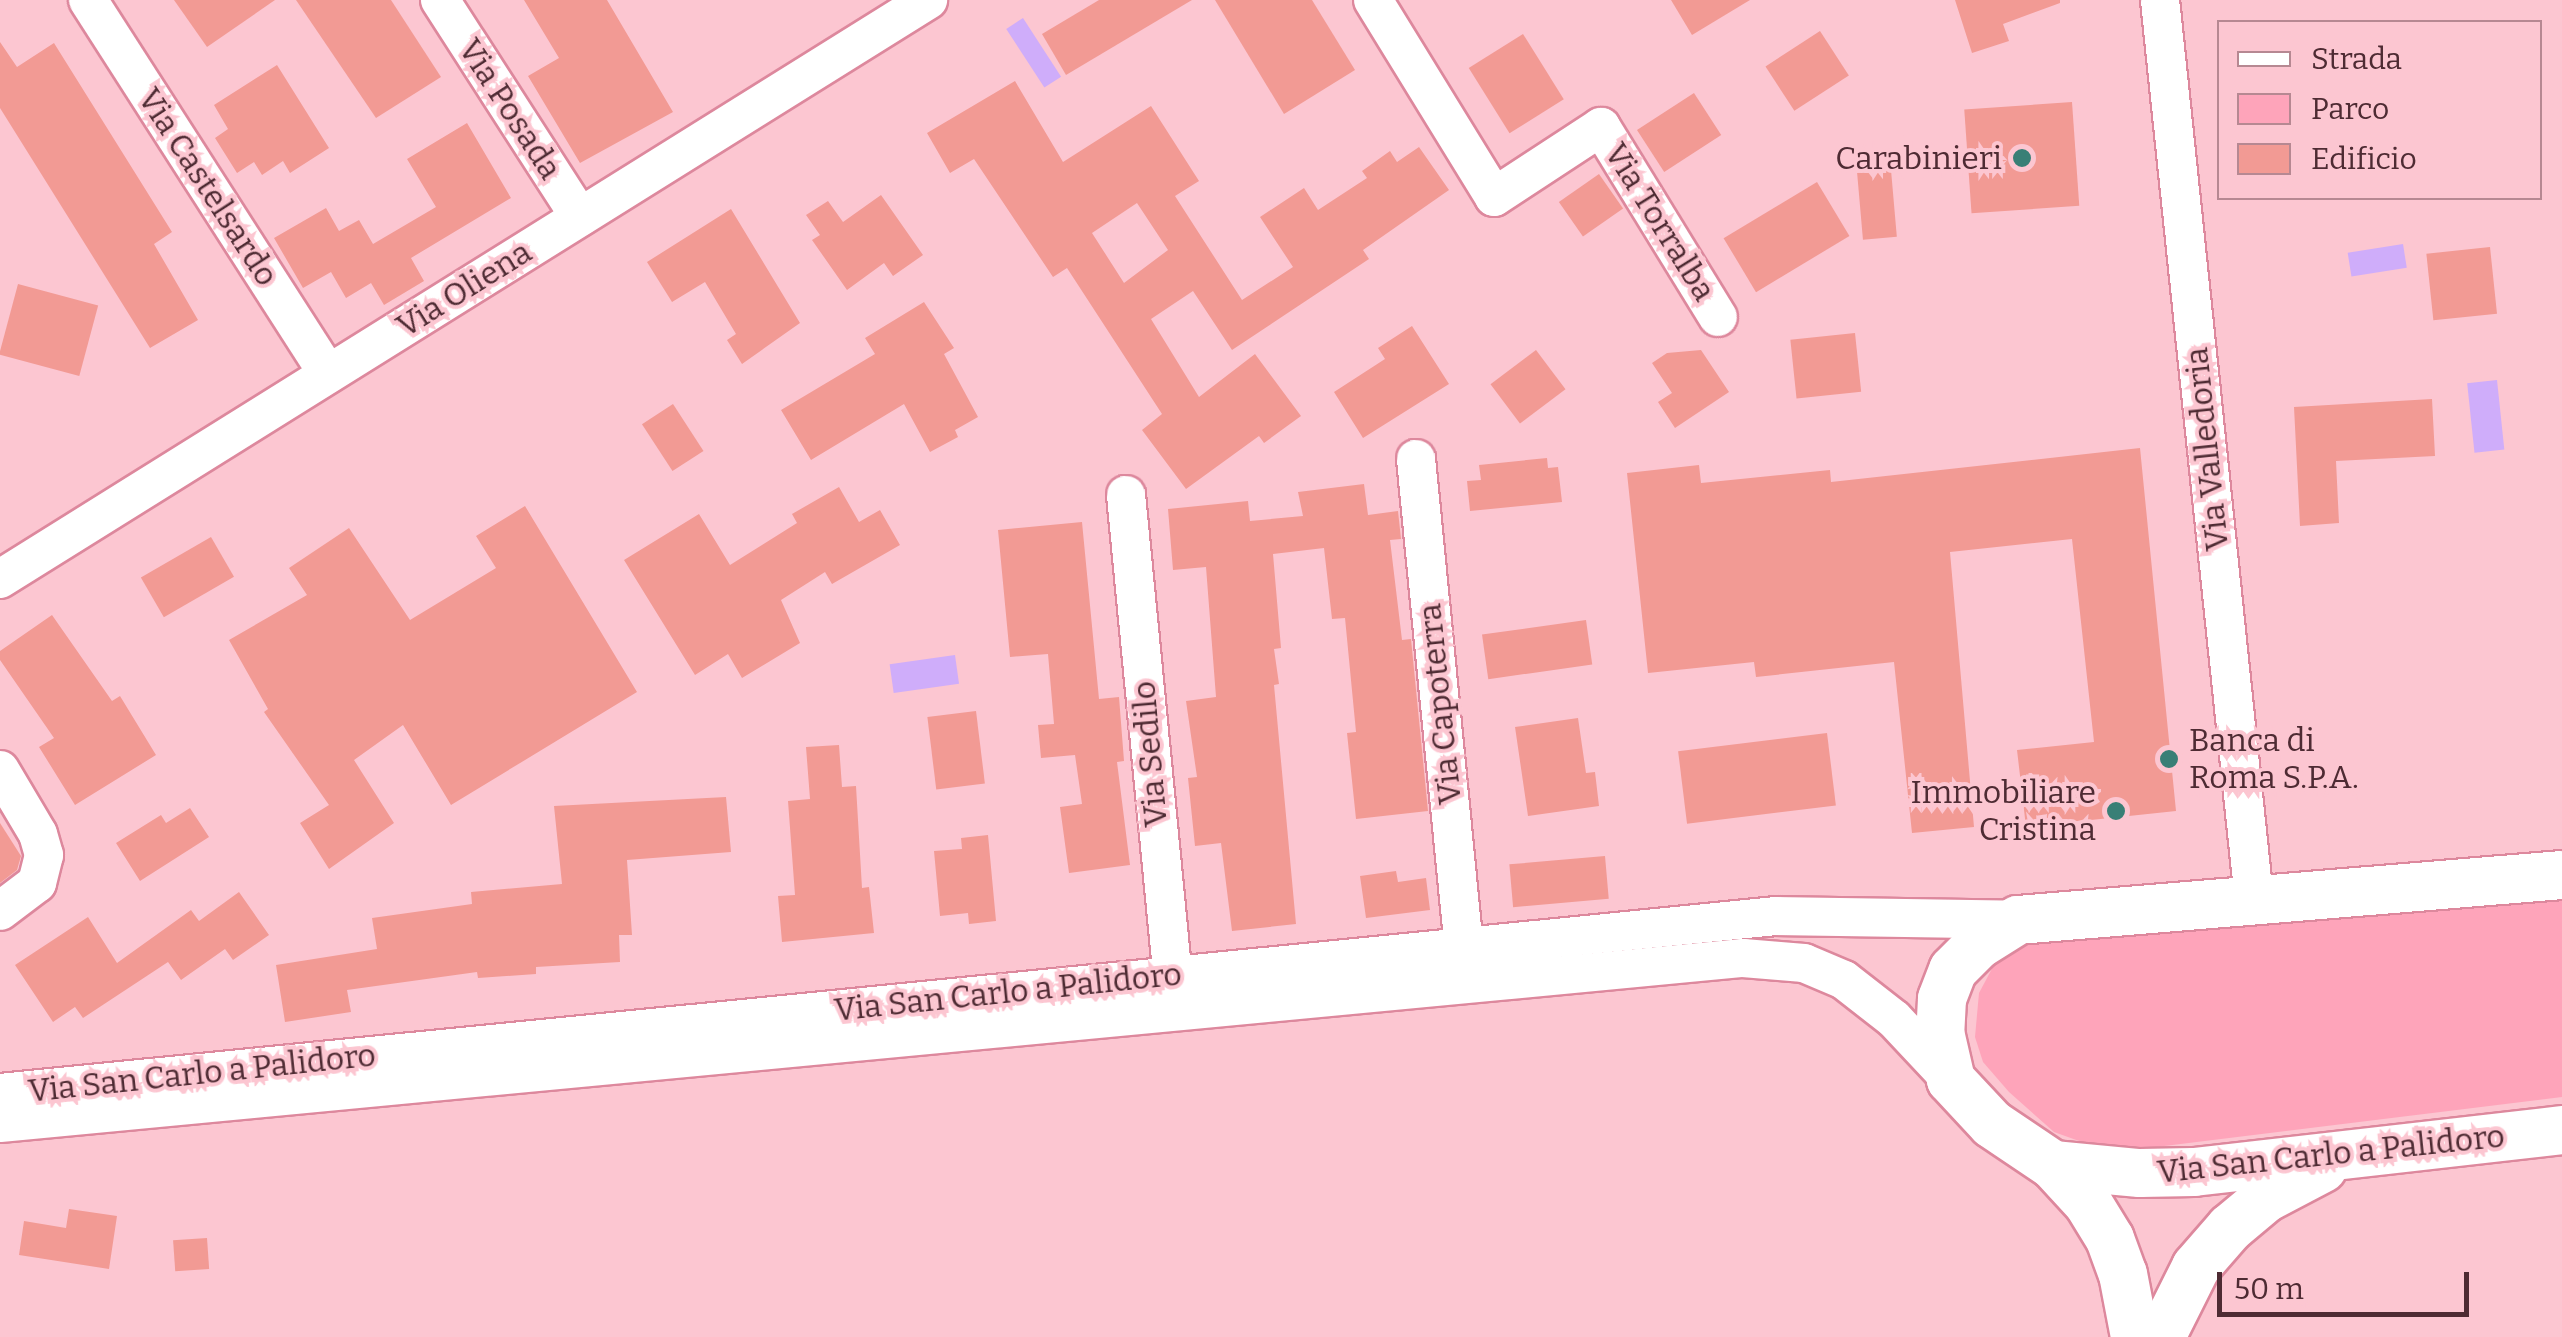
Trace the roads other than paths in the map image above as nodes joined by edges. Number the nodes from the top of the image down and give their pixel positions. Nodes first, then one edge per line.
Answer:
1 (88, 0) edge
2 (440, 0) edge
3 (928, 0) edge
4 (1373, 0) edge
5 (2160, 0) edge
6 (580, 217) junction
7 (1718, 316) dead end
8 (328, 374) junction
9 (1416, 459) dead end
10 (1126, 495) dead end
11 (0, 579) edge
12 (0, 770) edge
13 (2562, 874) edge
14 (2254, 899) junction
15 (0, 911) edge
16 (2018, 920) junction
17 (1464, 949) junction
18 (1170, 976) junction
19 (1178, 1013) junction
20 (1951, 1080) junction
21 (0, 1093) edge
22 (0, 1123) edge
23 (2562, 1130) edge
24 (2349, 1156) junction
25 (2054, 1164) junction
26 (2135, 1337) edge
27 (2161, 1337) edge

1 - 8 street, Via Castelsardo
2 - 6 street, Via Posada
3 - 6 street, Via Oliena
4 - 7 street, Via Torralba
5 - 14 street, Via Valledoria
6 - 8 street, Via Oliena
8 - 11 street, Via Oliena
9 - 17 street, Via Capoterra
10 - 18 street, Via Sedilo
12 - 15 street
13 - 14 street, Via San Carlo a Palidoro
14 - 16 street, Via San Carlo a Palidoro
16 - 17 street, Via San Carlo a Palidoro
16 - 20 street, Via San Carlo a Palidoro
17 - 18 street, Via San Carlo a Palidoro
18 - 19 street, Via Sedilo
18 - 21 street, Via San Carlo a Palidoro
19 - 20 street, Via San Carlo a Palidoro
19 - 22 street, Via San Carlo a Palidoro
20 - 25 street, Via San Carlo a Palidoro
23 - 24 street, Via San Carlo a Palidoro
24 - 25 street, Via San Carlo a Palidoro
24 - 27 street
25 - 26 street

